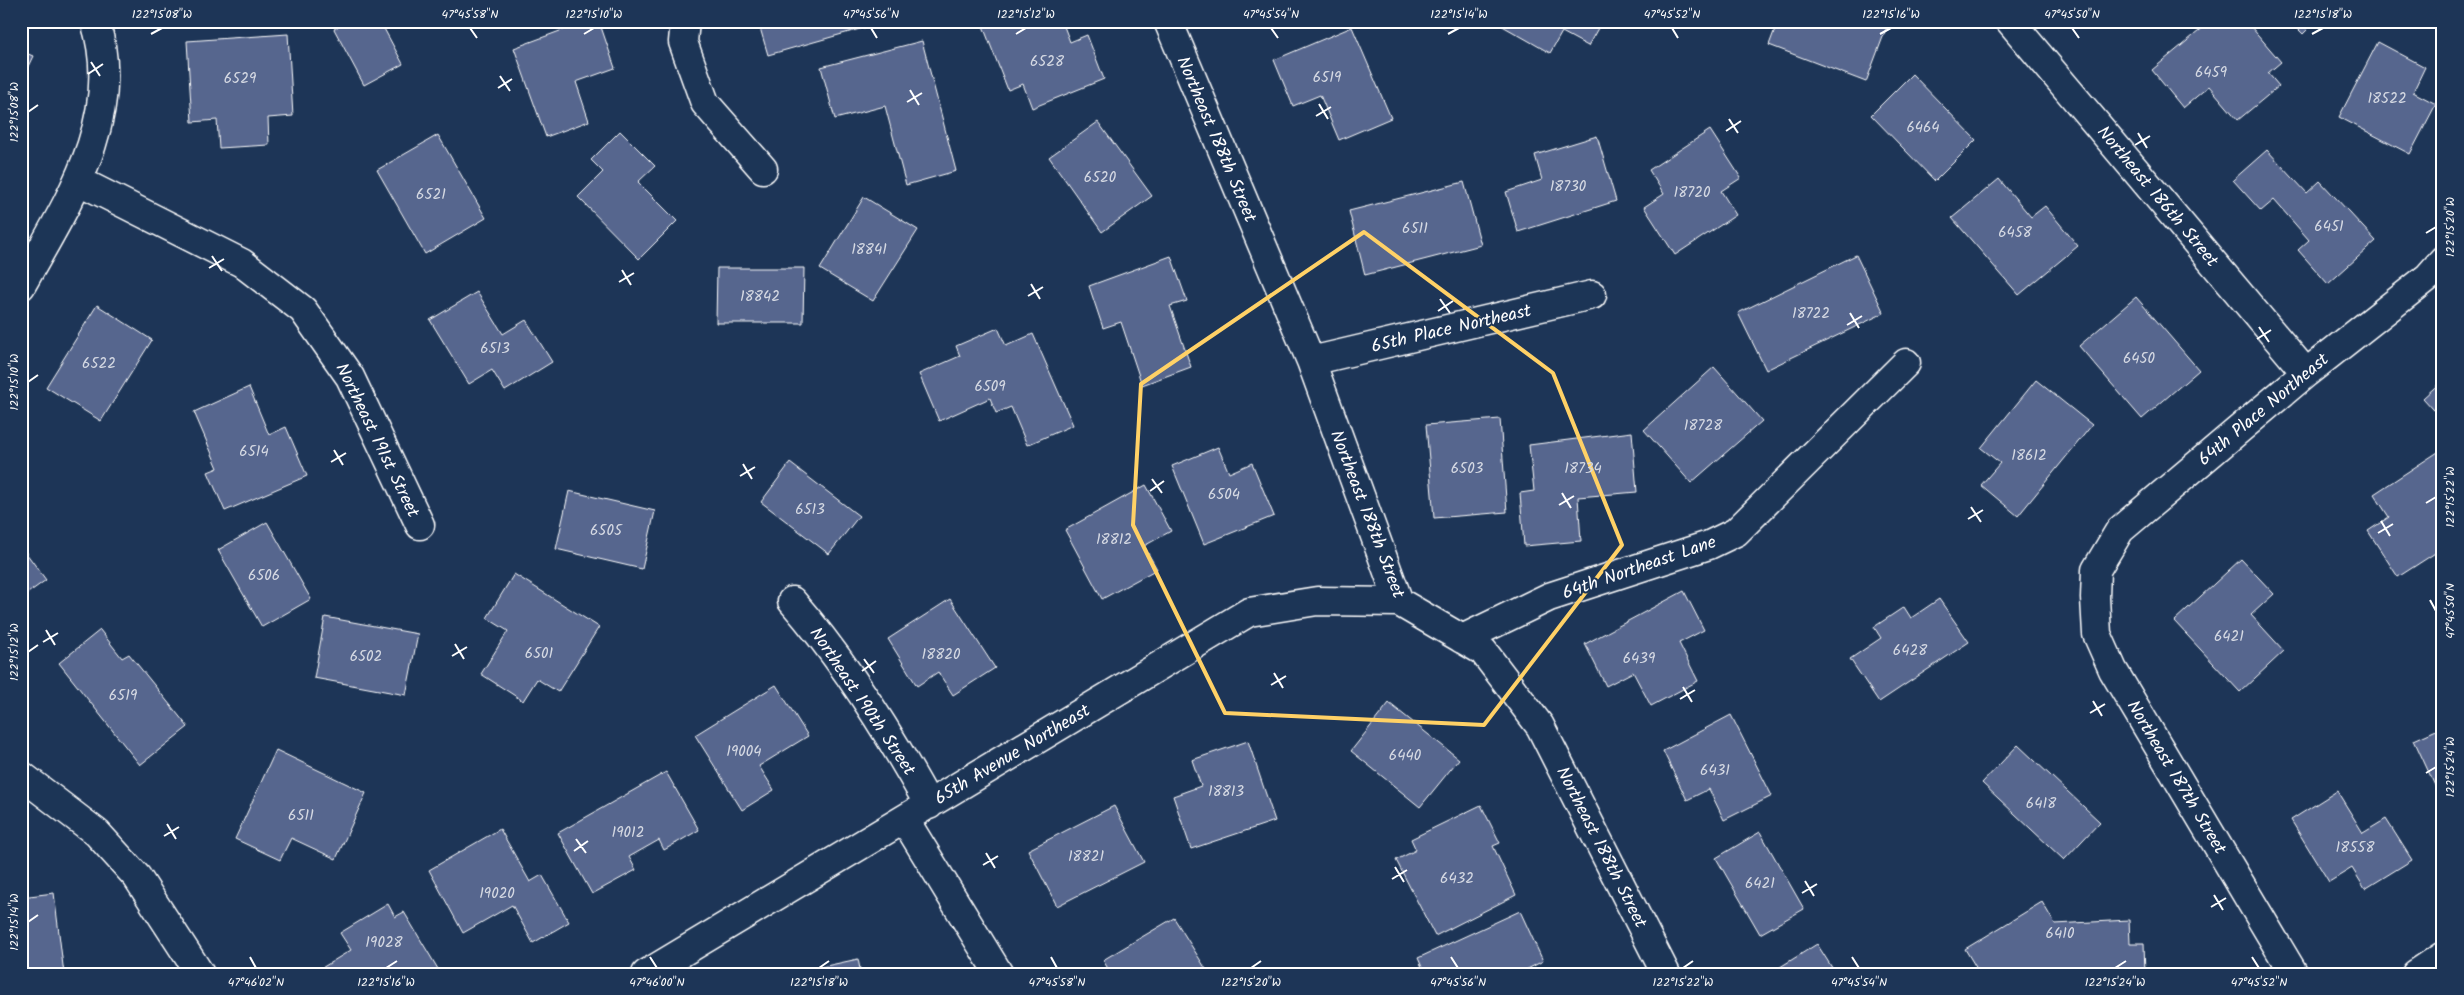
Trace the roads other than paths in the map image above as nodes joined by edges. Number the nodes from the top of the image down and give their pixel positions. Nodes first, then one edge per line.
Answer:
1 (95, 21) edge
2 (685, 21) edge
3 (1168, 21) edge
4 (2010, 21) edge
5 (764, 169) dead end
6 (79, 181) junction
7 (2443, 260) edge
8 (21, 286) edge
9 (1592, 295) dead end
10 (1311, 361) junction
11 (1906, 364) dead end
12 (2306, 373) junction
13 (420, 525) dead end
14 (2096, 570) joint
15 (792, 601) dead end
16 (1399, 602) junction
17 (1462, 639) junction
18 (21, 774) edge
19 (929, 805) junction
20 (906, 820) junction
21 (2443, 956) edge
22 (200, 974) edge
23 (646, 974) edge
24 (999, 974) edge
25 (1666, 974) edge
26 (2294, 974) edge
27 (2416, 974) edge

1 - 6 street
2 - 5 street
3 - 10 street, Northeast 188th Street
4 - 12 street, Northeast 186th Street
6 - 8 street
6 - 13 street, Northeast 191st Street
7 - 12 street, 64th Place Northeast
9 - 10 street, 65th Place Northeast
10 - 16 street, Northeast 188th Street
11 - 17 street, 64th Northeast Lane
12 - 14 street, 64th Place Northeast
14 - 26 street, Northeast 187th Street
15 - 19 street, Northeast 190th Street
16 - 17 street, Northeast 188th Street
16 - 19 street, 65th Avenue Northeast
17 - 25 street, Northeast 188th Street
18 - 22 street
19 - 20 street, 65th Avenue Northeast
20 - 23 street, 65th Avenue Northeast
20 - 24 street
21 - 27 street

